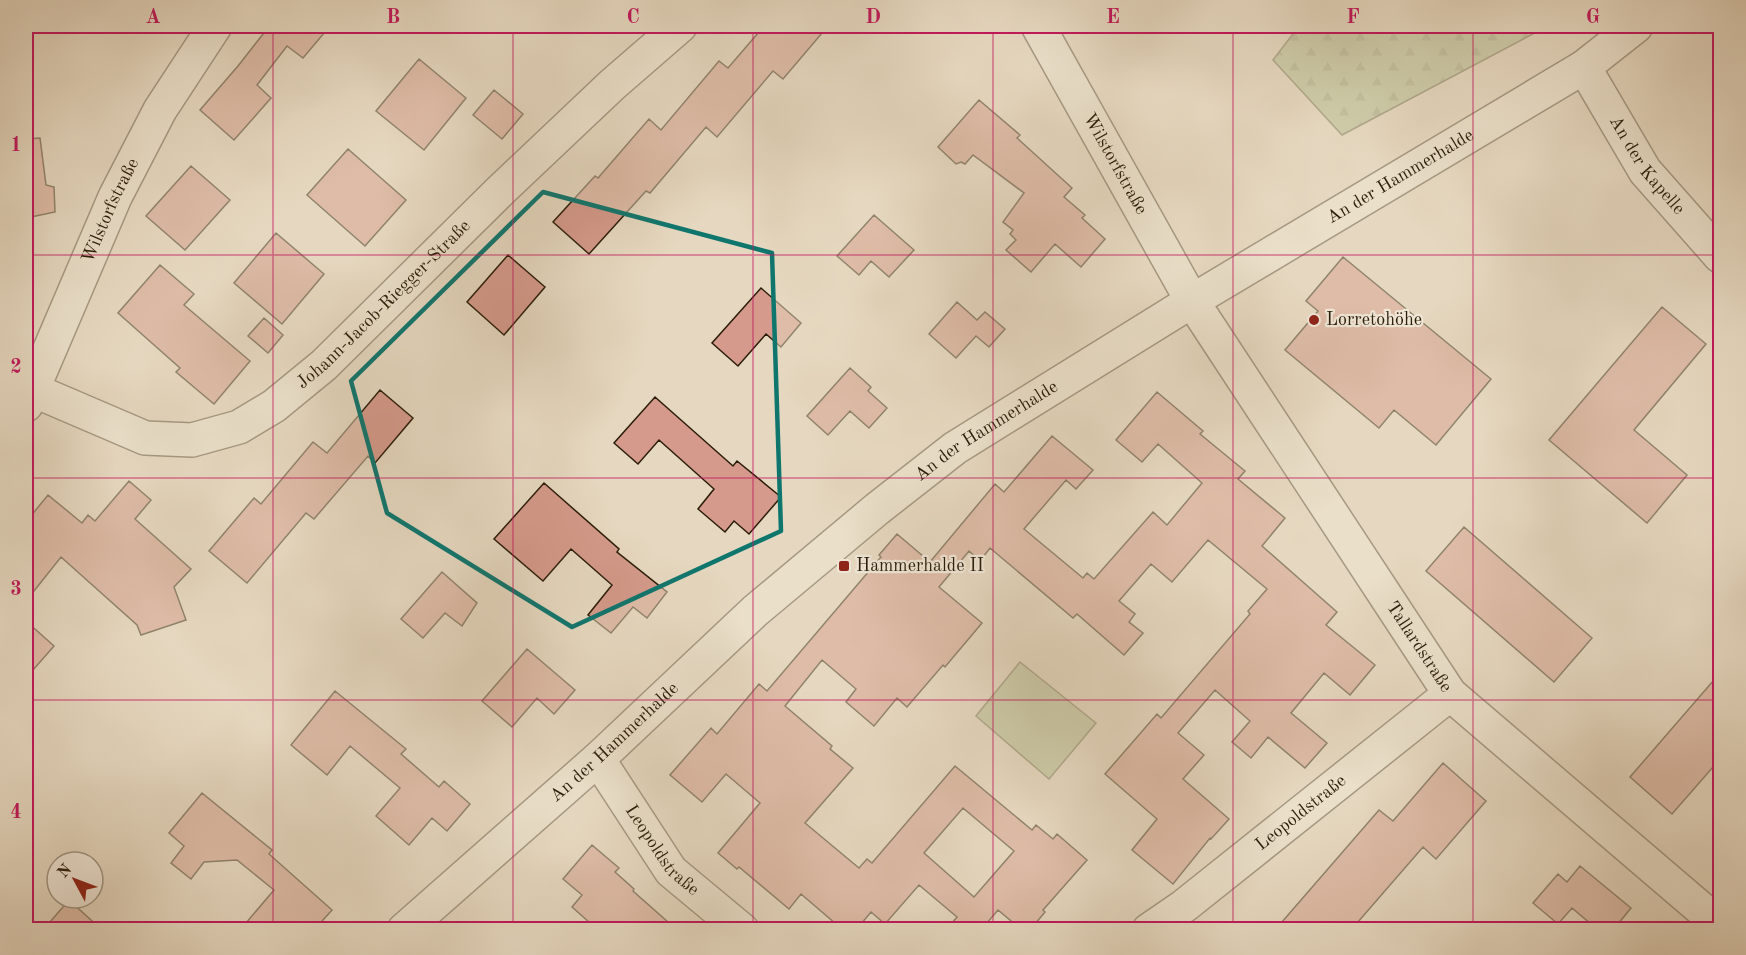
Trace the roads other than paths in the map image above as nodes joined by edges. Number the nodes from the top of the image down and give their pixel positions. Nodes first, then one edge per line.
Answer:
1 (215, 26) edge
2 (680, 26) edge
3 (1038, 26) edge
4 (1636, 26) edge
5 (1584, 66) junction
6 (1720, 256) edge
7 (1192, 301) junction
8 (29, 398) edge
9 (1450, 694) junction
10 (598, 759) junction
11 (1720, 925) edge
12 (404, 930) edge
13 (742, 930) edge
14 (1149, 930) edge

1 - 8 street, Wilstorfstraße
2 - 8 street, Johann-Jacob-Riegger-Straße
3 - 7 street, Wilstorfstraße
4 - 5 street, An der Hammerhalde
5 - 6 street, An der Kapelle
5 - 7 street, An der Hammerhalde
7 - 9 street, Tallardstraße
7 - 10 street, An der Hammerhalde
9 - 11 street, Tallardstraße
9 - 14 street, Leopoldstraße
10 - 12 street, An der Hammerhalde
10 - 13 street, Leopoldstraße

